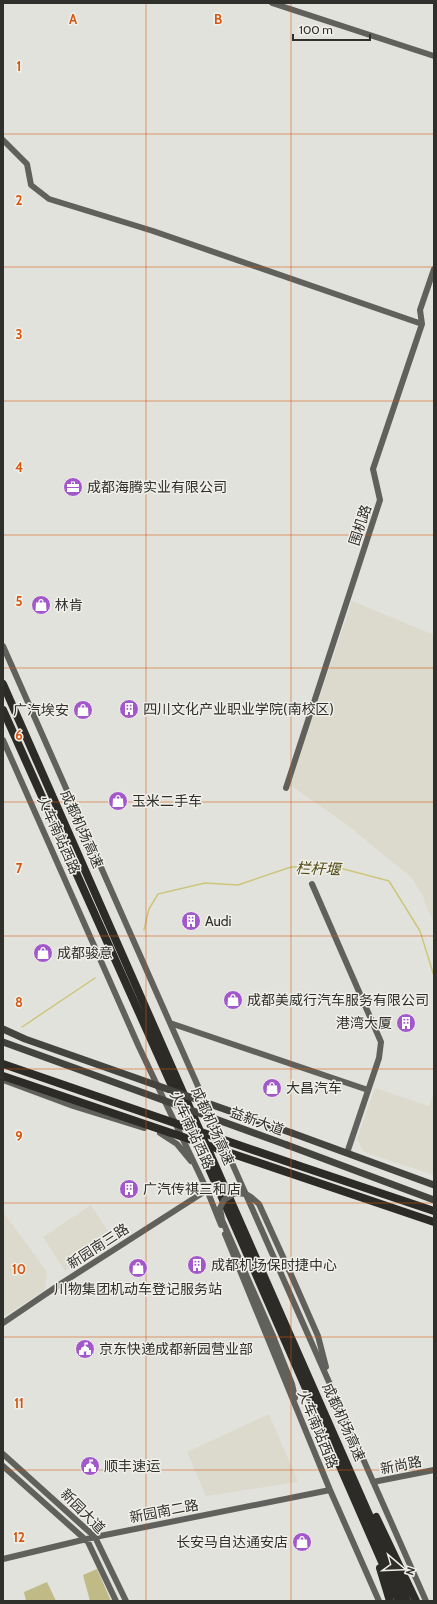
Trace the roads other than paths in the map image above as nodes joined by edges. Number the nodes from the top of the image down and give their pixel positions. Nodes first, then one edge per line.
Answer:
1 (272, 3) edge
2 (434, 56) edge
3 (3, 140) edge
4 (434, 268) edge
5 (422, 324) junction
6 (3, 646) edge
7 (3, 684) edge
8 (3, 710) edge
9 (3, 740) edge
10 (286, 788) dead end
11 (312, 884) dead end
12 (170, 1023) junction
13 (3, 1029) edge
14 (3, 1042) edge
15 (3, 1064) edge
16 (3, 1076) edge
17 (3, 1080) edge
18 (40, 1089) junction
19 (368, 1090) junction
20 (347, 1153) junction
21 (197, 1170) junction
22 (434, 1185) edge
23 (207, 1190) junction
24 (434, 1200) edge
25 (434, 1211) edge
26 (434, 1222) edge
27 (265, 1286) junction
28 (3, 1323) edge
29 (330, 1384) junction
30 (297, 1410) junction
31 (3, 1454) edge
32 (3, 1466) edge
33 (349, 1467) junction
34 (434, 1470) edge
35 (373, 1482) junction
36 (330, 1490) junction
37 (366, 1525) junction
38 (95, 1536) junction
39 (85, 1539) junction
40 (3, 1558) edge
41 (116, 1601) edge
42 (126, 1601) edge
43 (379, 1601) edge
44 (390, 1601) edge
45 (399, 1601) edge
46 (407, 1601) edge
47 (416, 1601) edge
48 (426, 1601) edge

1 - 2 street
3 - 5 street
4 - 5 street, 围机路
5 - 10 street, 围机路
6 - 12 street
7 - 27 highway, 成都机场高速
8 - 27 highway, 成都机场高速
9 - 21 street, 火车南站西路
11 - 19 street
12 - 19 street
12 - 29 street
13 - 20 main road, 益新大道, bridge
14 - 24 main road, 益新大道, bridge
15 - 25 highway, bridge
16 - 18 highway, bridge
17 - 18 highway, bridge
17 - 21 street
18 - 26 highway, bridge
19 - 20 street
20 - 22 main road, 益新大道
21 - 23 street, 火车南站西路
23 - 28 street, 新园南三路
23 - 30 street, 火车南站西路
27 - 33 highway, 成都机场高速
27 - 37 highway, 成都机场高速
29 - 30 street, bridge
29 - 35 street
30 - 36 street, 火车南站西路
31 - 38 street, 新园大道
32 - 39 street, 新园大道
33 - 46 highway, 成都机场高速
33 - 47 highway
34 - 35 street, 新尚路
35 - 48 street
36 - 38 street, 新园南二路
36 - 43 street, 火车南站西路
37 - 44 highway
37 - 45 highway, 成都机场高速
38 - 39 street, 新园南二路
38 - 42 street, 新园大道
39 - 40 street, 新园南二路
39 - 41 street, 新园大道

